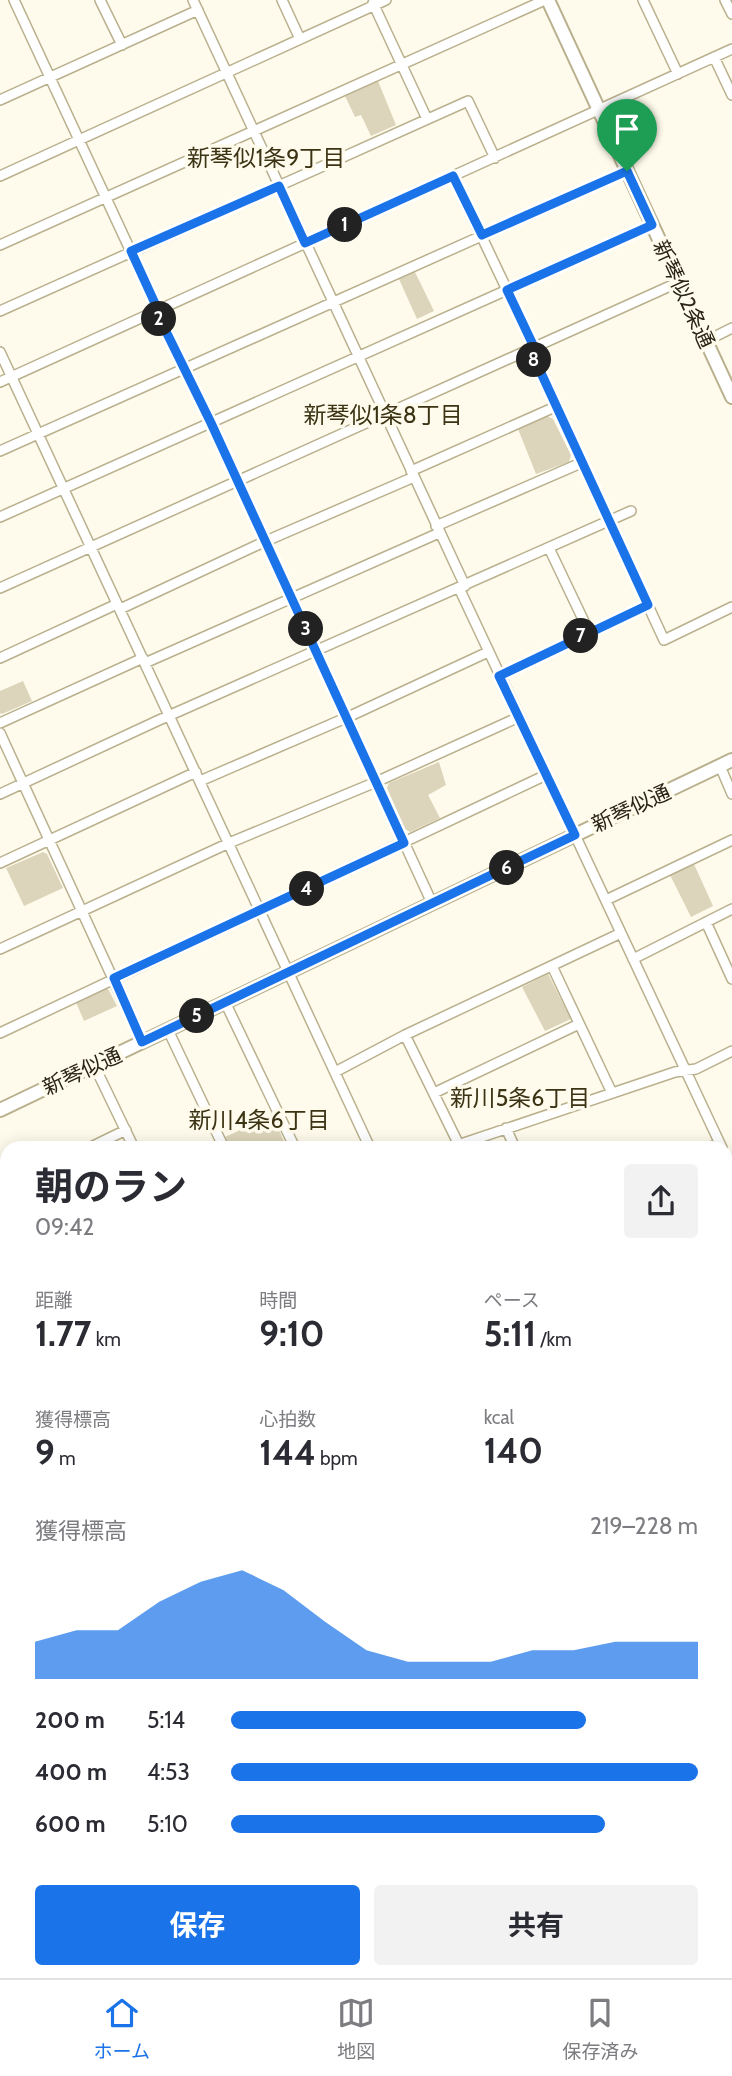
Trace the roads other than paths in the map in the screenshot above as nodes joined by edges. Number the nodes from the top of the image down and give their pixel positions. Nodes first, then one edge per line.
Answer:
1 (14, 0) edge
2 (100, 0) edge
3 (193, 0) edge
4 (282, 0) edge
5 (386, 0) edge
6 (546, 0) edge
7 (643, 0) edge
8 (725, 0) edge
9 (373, 3) edge
10 (198, 10) junction
11 (732, 15) edge
12 (300, 39) junction
13 (122, 45) junction
14 (732, 49) edge
15 (714, 57) junction
16 (402, 63) junction
17 (226, 73) junction
18 (677, 74) junction
19 (51, 77) junction
20 (732, 95) edge
21 (0, 100) edge
22 (599, 110) junction
23 (427, 118) junction
24 (253, 131) junction
25 (79, 140) junction
26 (495, 158) junction
27 (627, 171) junction
28 (0, 176) edge
29 (453, 176) junction
30 (279, 186) junction
31 (106, 197) junction
32 (652, 225) junction
33 (482, 235) junction
34 (305, 243) junction
35 (0, 245) edge
36 (131, 251) junction
37 (679, 282) junction
38 (507, 290) junction
39 (333, 303) junction
40 (0, 311) edge
41 (157, 311) junction
42 (732, 328) edge
43 (706, 341) junction
44 (532, 348) junction
45 (0, 352) edge
46 (358, 357) junction
47 (184, 370) junction
48 (11, 376) junction
49 (0, 382) edge
50 (732, 397) edge
51 (555, 407) junction
52 (385, 414) junction
53 (211, 423) junction
54 (38, 434) junction
55 (0, 452) edge
56 (581, 463) junction
57 (412, 474) junction
58 (237, 479) junction
59 (64, 489) junction
60 (631, 511) dead end
61 (0, 517) edge
62 (608, 522) junction
63 (438, 529) junction
64 (266, 541) junction
65 (90, 546) junction
66 (549, 548) junction
67 (462, 587) junction
68 (0, 588) edge
69 (292, 597) junction
70 (648, 605) junction
71 (119, 606) junction
72 (732, 607) edge
73 (589, 632) junction
74 (317, 651) junction
75 (488, 652) junction
76 (0, 658) edge
77 (144, 661) junction
78 (499, 676) junction
79 (170, 716) junction
80 (348, 717) junction
81 (519, 717) junction
82 (0, 723) edge
83 (0, 733) edge
84 (732, 760) edge
85 (720, 766) junction
86 (546, 775) junction
87 (198, 776) junction
88 (376, 782) junction
89 (23, 783) junction
90 (0, 794) edge
91 (732, 794) edge
92 (575, 835) junction
93 (49, 840) junction
94 (732, 840) edge
95 (229, 843) junction
96 (404, 843) junction
97 (0, 863) edge
98 (606, 900) junction
99 (432, 903) junction
100 (732, 909) edge
101 (261, 910) junction
102 (83, 911) junction
103 (706, 922) junction
104 (621, 933) junction
105 (0, 949) edge
106 (633, 958) junction
107 (552, 966) junction
108 (289, 972) junction
109 (114, 978) junction
110 (732, 979) edge
111 (225, 1002) junction
112 (579, 1024) junction
113 (168, 1030) junction
114 (0, 1032) edge
115 (405, 1035) junction
116 (142, 1042) junction
117 (732, 1051) edge
118 (94, 1065) junction
119 (685, 1070) junction
120 (335, 1072) junction
121 (434, 1093) junction
122 (612, 1093) junction
123 (0, 1110) edge
124 (506, 1128) junction
125 (126, 1130) junction
126 (103, 1141) edge
127 (131, 1141) edge
128 (222, 1141) edge
129 (292, 1141) edge
130 (367, 1141) edge
131 (452, 1141) edge
132 (468, 1141) edge
133 (512, 1141) edge
134 (719, 1141) edge

1 - 19 street
2 - 13 street
3 - 10 street
4 - 12 street
5 - 9 street
6 - 16 street
6 - 22 street, 新琴似2条通
7 - 18 street
8 - 11 street
9 - 12 street
9 - 16 street
10 - 13 street
10 - 17 street
12 - 17 street
13 - 19 street
14 - 15 street
15 - 18 street
15 - 20 street
16 - 23 street
16 - 24 street
17 - 24 street
17 - 25 street
18 - 22 street
19 - 21 street
19 - 25 street
22 - 26 street
22 - 27 street, 新琴似2条通
23 - 26 street
23 - 30 street
24 - 30 street
24 - 31 street
25 - 28 street
25 - 31 street
26 - 29 street
27 - 32 street, 新琴似2条通
27 - 33 street
29 - 33 street
29 - 34 street
30 - 34 street
30 - 36 street
31 - 35 street
31 - 36 street
32 - 37 street, 新琴似2条通
32 - 38 street
33 - 38 street
33 - 39 street
34 - 39 street
34 - 41 street
36 - 40 street
36 - 41 street
37 - 43 street, 新琴似2条通
37 - 44 street
38 - 44 street
38 - 46 street
39 - 46 street
39 - 47 street
41 - 47 street
41 - 48 street
42 - 43 street
43 - 50 street, 新琴似2条通
44 - 51 street
44 - 52 street
45 - 48 street
46 - 52 street
46 - 53 street
47 - 53 street
47 - 54 street
48 - 49 street
48 - 54 street
51 - 56 street
51 - 57 street
52 - 57 street
52 - 58 street
53 - 58 street
53 - 59 street
54 - 55 street
54 - 59 street
56 - 62 street
56 - 63 street
57 - 63 street
57 - 64 street
58 - 64 street
58 - 65 street
59 - 61 street
59 - 65 street
60 - 62 street
62 - 66 street
62 - 70 street
63 - 67 street
63 - 69 street
64 - 69 street
64 - 71 street
65 - 68 street
65 - 71 street
66 - 67 street
66 - 73 street
67 - 74 street
67 - 75 street
69 - 74 street
69 - 77 street
70 - 72 street
70 - 73 street
71 - 76 street
71 - 77 street
73 - 78 street
74 - 79 street
74 - 80 street
75 - 78 street
75 - 80 street
77 - 79 street
77 - 82 street
78 - 81 street
79 - 87 street
79 - 89 street
80 - 87 street
80 - 88 street
81 - 86 street
81 - 88 street
83 - 89 street
84 - 85 street, 新琴似通
85 - 91 street
85 - 92 street, 新琴似通
86 - 92 street
86 - 96 street
87 - 93 street
87 - 95 street
88 - 95 street
88 - 96 street
89 - 90 street
89 - 93 street
92 - 98 street
92 - 99 street, 新琴似通
93 - 97 street
93 - 102 street
94 - 98 street
95 - 101 street
95 - 102 street
96 - 99 street
96 - 101 street
98 - 104 street
99 - 108 street, 新琴似通
100 - 103 street
101 - 108 street
101 - 109 street
102 - 105 street
102 - 109 street
103 - 106 street
103 - 110 street
104 - 106 street
104 - 107 street
106 - 119 street
107 - 112 street
107 - 115 street
108 - 111 street, 新琴似通
108 - 120 street
109 - 114 street
109 - 116 street
111 - 113 street, 新琴似通
111 - 129 street
112 - 121 street
112 - 122 street
113 - 116 street, 新琴似通
113 - 128 street
115 - 120 street
115 - 121 street
116 - 118 street, 新琴似通
117 - 119 street
118 - 123 street, 新琴似通
118 - 125 street
119 - 122 street
119 - 134 street
120 - 130 street
121 - 131 street
122 - 124 street
124 - 132 street
124 - 133 street
125 - 126 street
125 - 127 street

